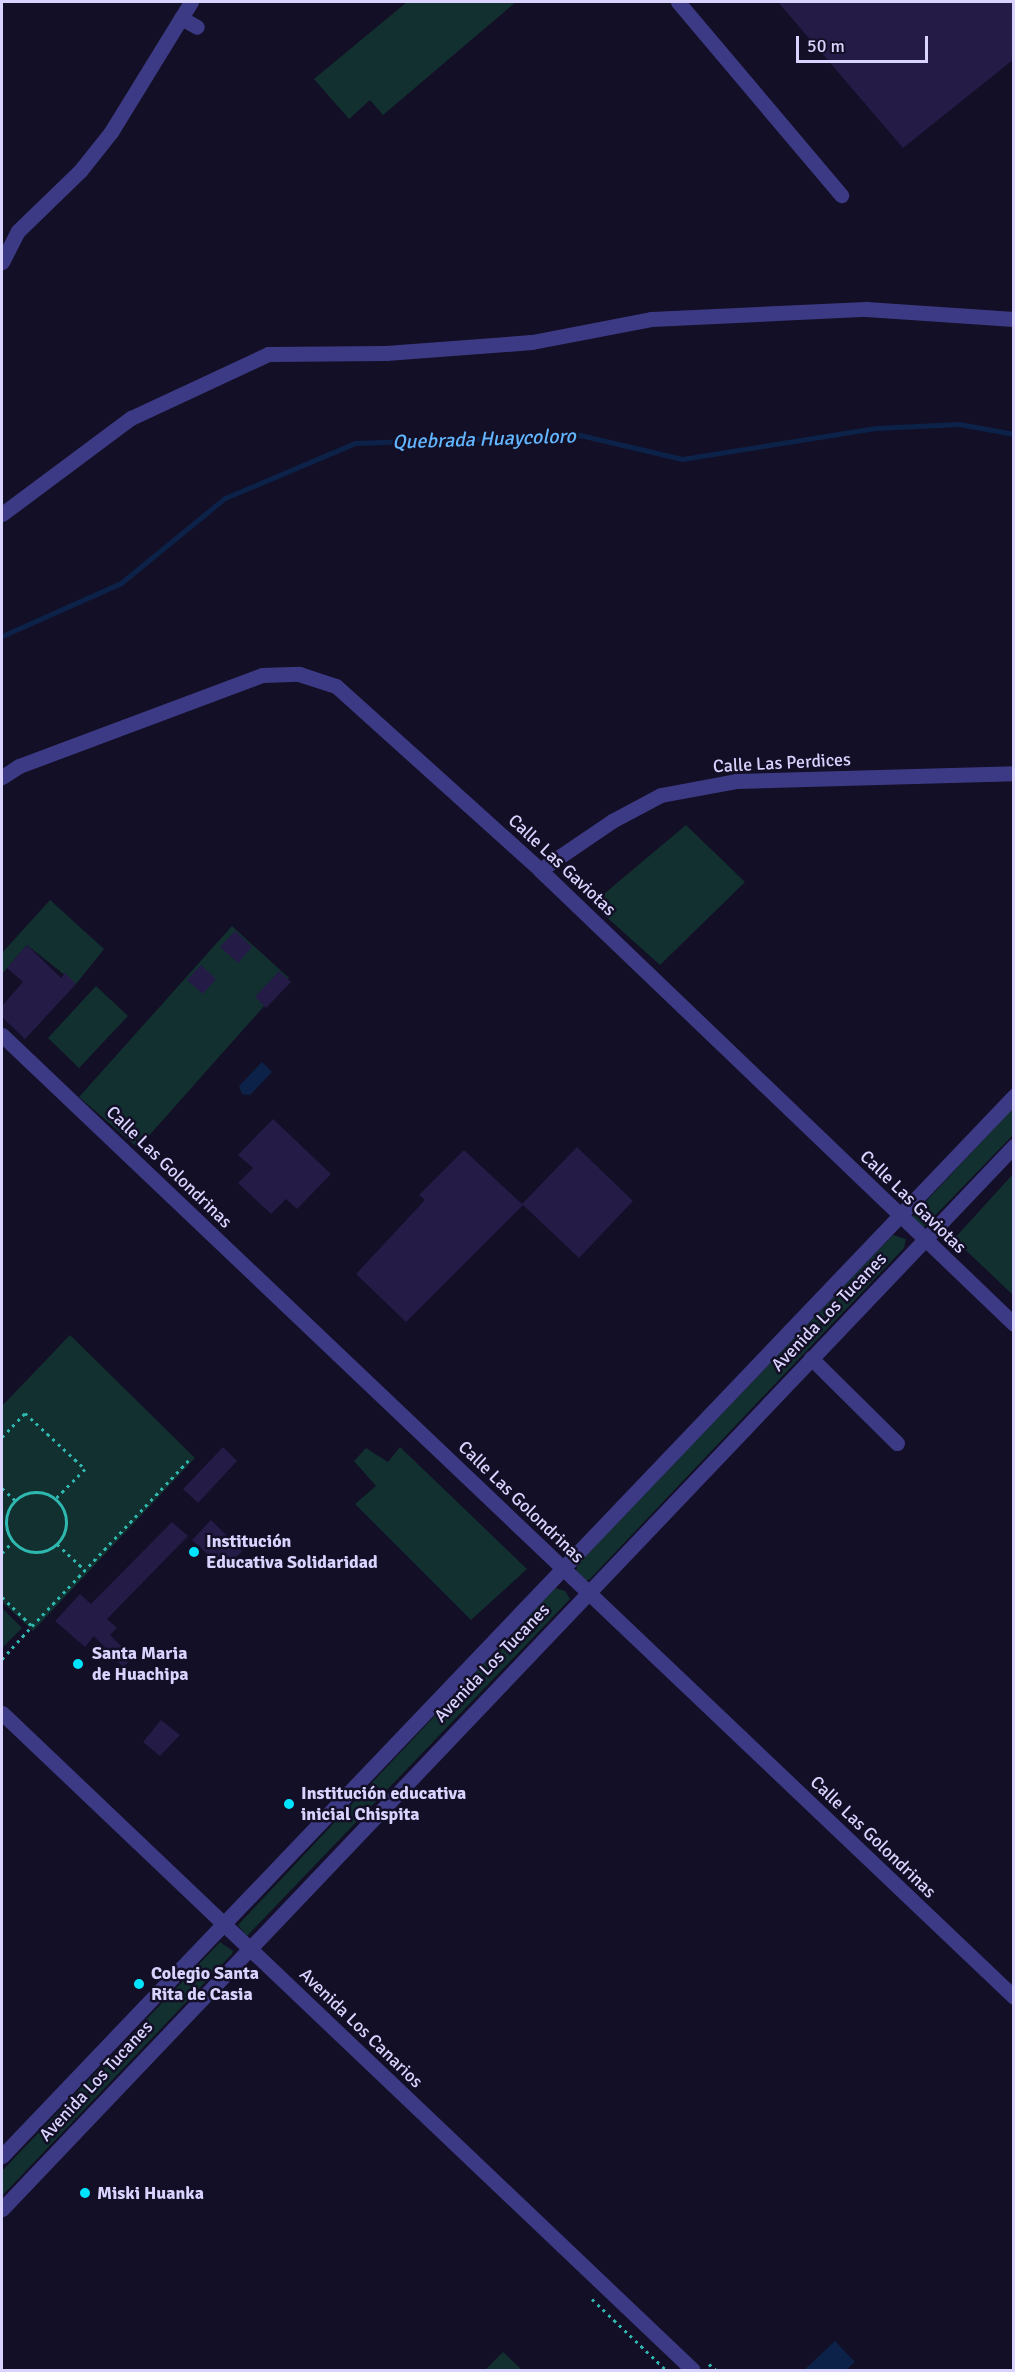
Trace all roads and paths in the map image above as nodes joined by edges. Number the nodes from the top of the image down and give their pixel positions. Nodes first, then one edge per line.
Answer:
1 (191, 2) edge
2 (678, 2) edge
3 (181, 18) junction
4 (197, 27) dead end
5 (841, 195) dead end
6 (2, 262) edge
7 (1014, 319) edge
8 (2, 514) edge
9 (1014, 773) edge
10 (2, 777) edge
11 (540, 870) junction
12 (2, 1035) edge
13 (1014, 1096) edge
14 (1014, 1146) edge
15 (899, 1215) junction
16 (924, 1240) junction
17 (1014, 1324) edge
18 (811, 1359) junction
19 (2, 1437) edge
20 (897, 1443) dead end
21 (189, 1460) dead end
22 (2, 1488) edge
23 (55, 1499) junction
24 (15, 1500) junction
25 (13, 1541) junction
26 (57, 1544) junction
27 (2, 1553) edge
28 (562, 1568) junction
29 (85, 1570) junction
30 (587, 1592) junction
31 (2, 1597) edge
32 (32, 1626) junction
33 (2, 1659) edge
34 (2, 1713) edge
35 (224, 1925) junction
36 (249, 1947) junction
37 (1014, 1998) edge
38 (2, 2156) edge
39 (2, 2209) edge
40 (693, 2370) edge

1 - 3 street
2 - 5 street
3 - 4 street
3 - 6 street
7 - 8 street
9 - 11 street, Calle Las Perdices
10 - 11 street, Calle Las Gaviotas
11 - 15 street, Calle Las Gaviotas
12 - 28 street, Calle Las Golondrinas
13 - 15 street, Avenida Los Tucanes
14 - 16 street, Avenida Los Tucanes
15 - 16 street, Calle Las Gaviotas
15 - 28 street, Avenida Los Tucanes
16 - 17 street, Calle Las Gaviotas
16 - 18 street, Avenida Los Tucanes
18 - 20 street
18 - 30 street, Avenida Los Tucanes
19 - 23 path
21 - 29 path
22 - 24 path
23 - 24 path
23 - 26 path
24 - 25 path
25 - 26 path
25 - 27 path
26 - 29 path
28 - 30 street, Calle Las Golondrinas
28 - 35 street, Avenida Los Tucanes
29 - 32 path
30 - 36 street, Avenida Los Tucanes
30 - 37 street, Calle Las Golondrinas
31 - 32 path
32 - 33 path
34 - 35 street, Avenida Los Canarios
35 - 36 street, Avenida Los Canarios
35 - 38 street, Avenida Los Tucanes
36 - 39 street, Avenida Los Tucanes
36 - 40 street, Avenida Los Canarios

